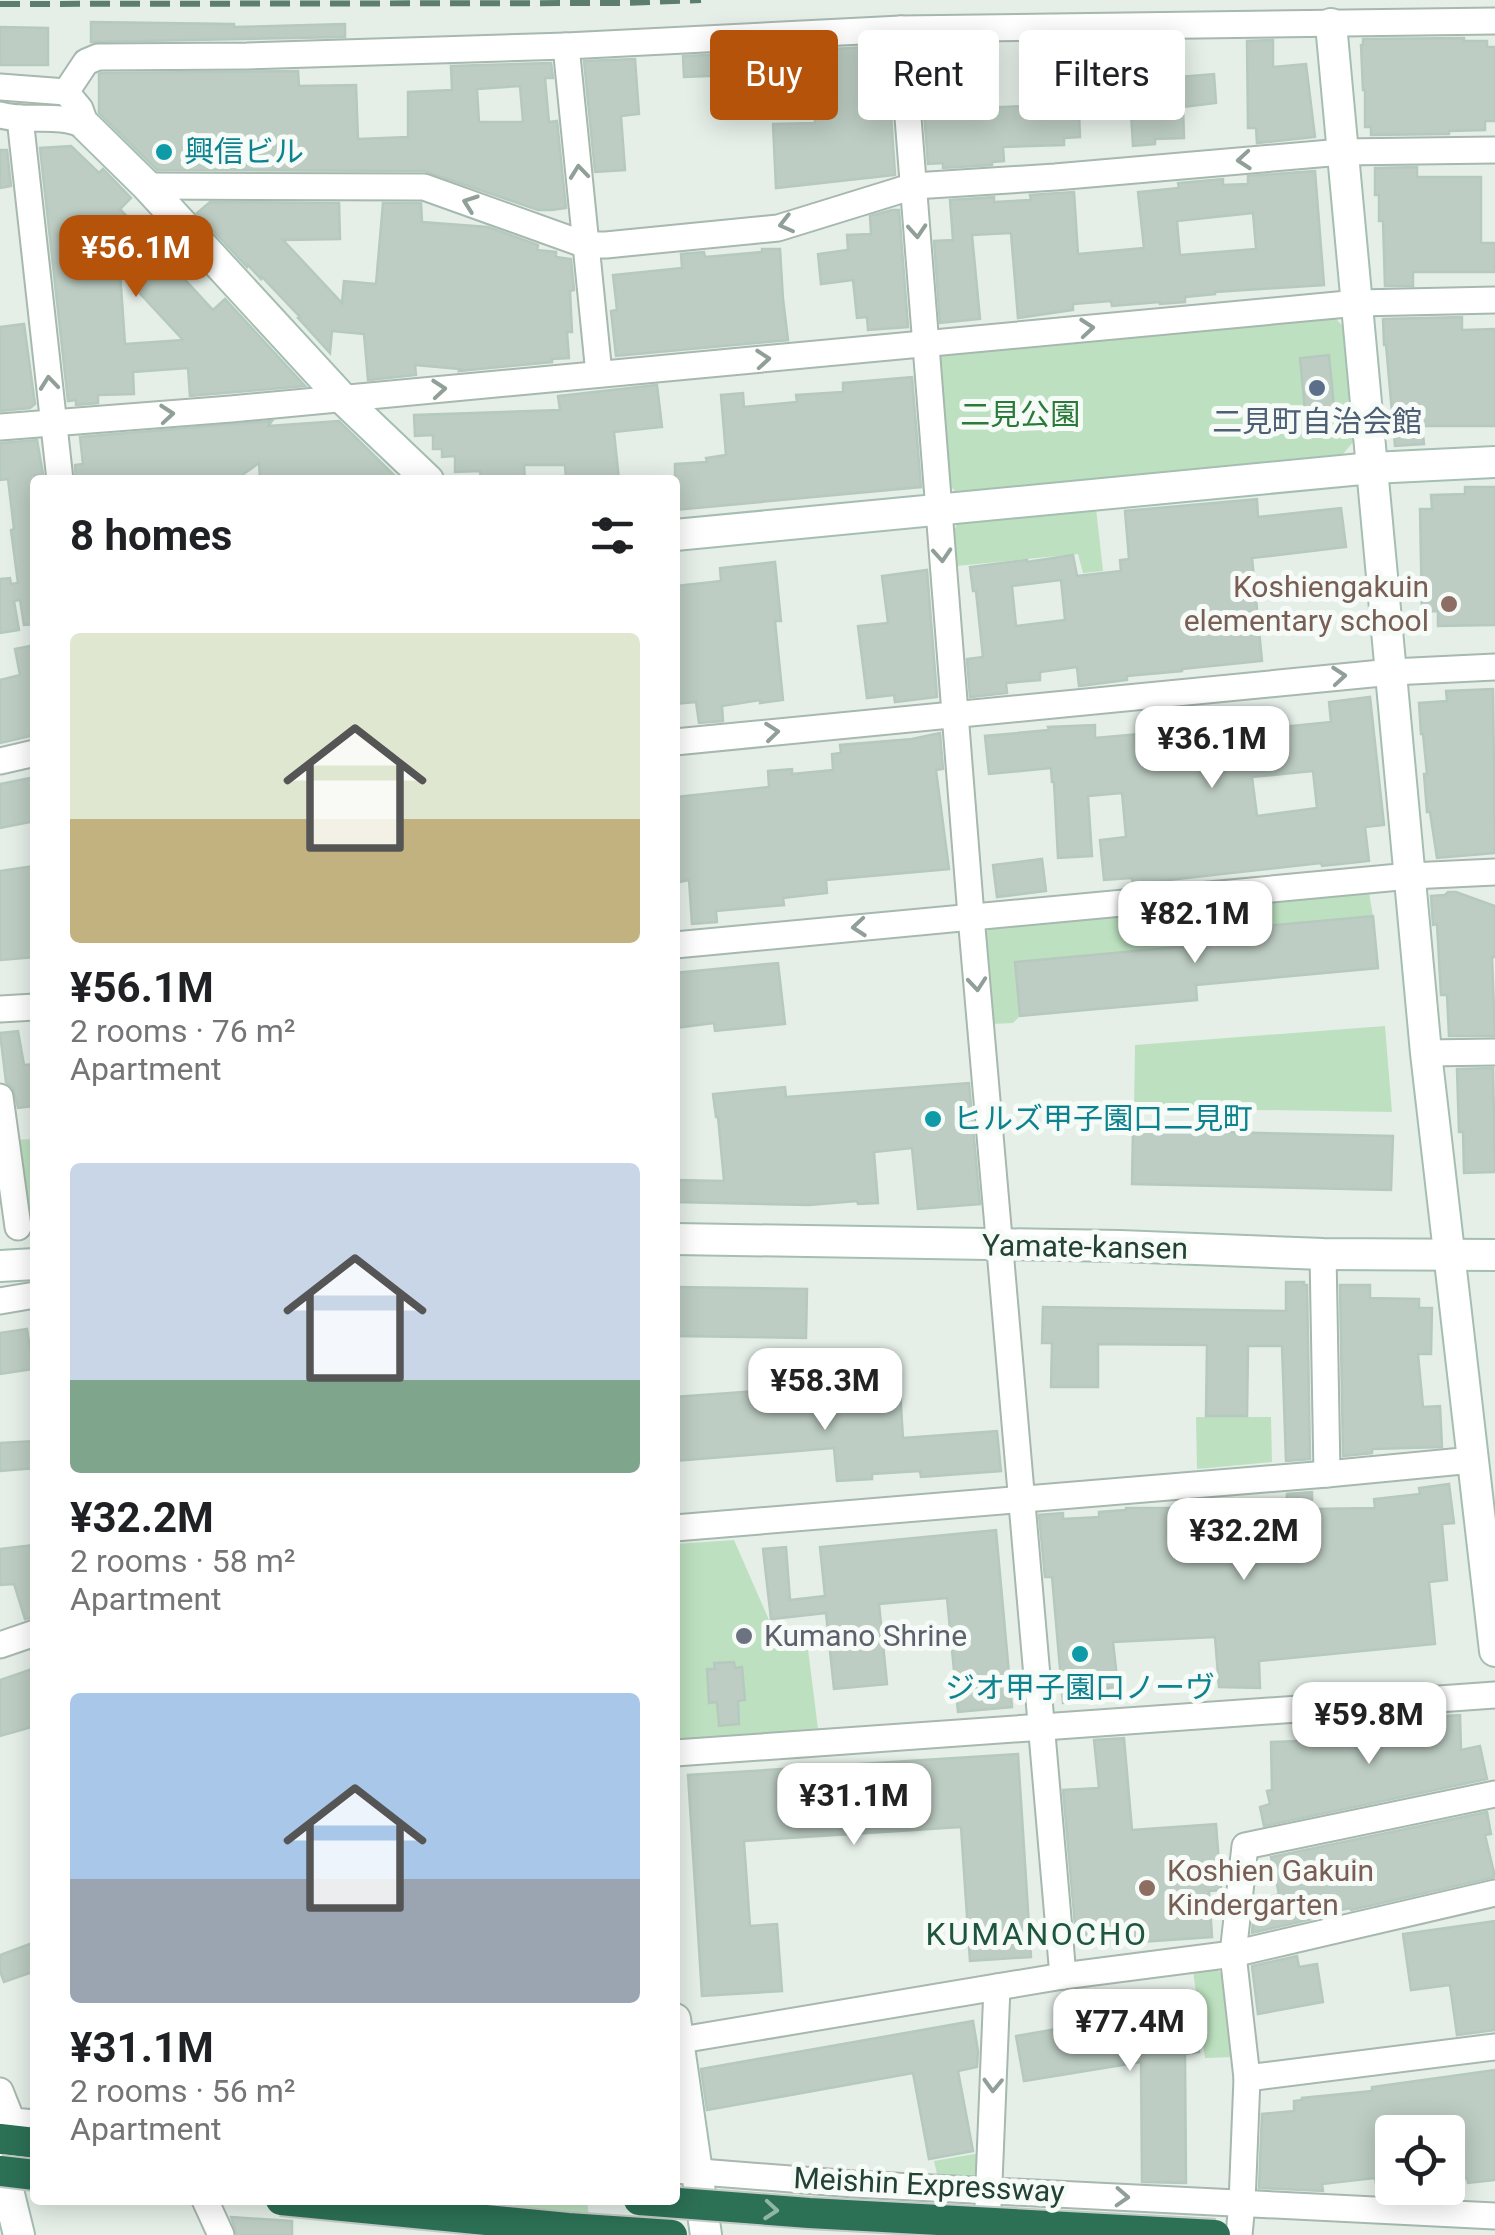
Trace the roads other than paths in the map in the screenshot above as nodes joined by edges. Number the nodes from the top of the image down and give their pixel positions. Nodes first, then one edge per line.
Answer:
1 (1495, 21) edge
2 (1331, 24) junction
3 (901, 30) edge
4 (858, 32) edge
5 (566, 46) junction
6 (0, 87) edge
7 (77, 109) junction
8 (10, 116) edge
9 (908, 120) edge
10 (1495, 150) edge
11 (1342, 152) junction
12 (148, 186) junction
13 (914, 186) junction
14 (586, 244) junction
15 (1495, 300) edge
16 (1358, 303) junction
17 (926, 344) junction
18 (598, 374) junction
19 (342, 398) junction
20 (54, 424) junction
21 (0, 427) edge
22 (1495, 462) edge
23 (1372, 468) junction
24 (59, 475) edge
25 (423, 475) edge
26 (939, 511) junction
27 (680, 536) edge
28 (1495, 668) edge
29 (1392, 672) junction
30 (955, 713) junction
31 (680, 741) edge
32 (30, 755) edge
33 (0, 761) edge
34 (1495, 872) edge
35 (1410, 876) junction
36 (970, 916) junction
37 (680, 944) edge
38 (30, 1007) edge
39 (0, 1010) edge
40 (1495, 1052) edge
41 (1426, 1053) junction
42 (0, 1097) edge
43 (18, 1228) edge
44 (680, 1240) edge
45 (999, 1244) junction
46 (1323, 1254) junction
47 (1448, 1254) junction
48 (1495, 1255) edge
49 (30, 1264) edge
50 (0, 1266) edge
51 (30, 1296) edge
52 (0, 1301) edge
53 (1473, 1460) junction
54 (1327, 1474) junction
55 (1020, 1499) junction
56 (680, 1528) edge
57 (30, 1634) edge
58 (2, 1640) edge
59 (1495, 1652) edge
60 (1495, 1695) edge
61 (1042, 1728) junction
62 (680, 1753) edge
63 (1495, 1794) edge
64 (1495, 1893) edge
65 (1233, 1954) junction
66 (1063, 1976) junction
67 (996, 1987) junction
68 (680, 2033) edge
69 (1495, 2047) edge
70 (1247, 2078) junction
71 (0, 2091) edge
72 (680, 2095) edge
73 (30, 2122) edge
74 (0, 2139) edge
75 (30, 2142) edge
76 (0, 2157) edge
77 (0, 2170) edge
78 (685, 2171) edge
79 (30, 2173) edge
80 (989, 2190) junction
81 (1495, 2200) edge
82 (680, 2203) edge
83 (1242, 2203) junction
84 (207, 2205) edge
85 (332, 2205) edge
86 (390, 2205) edge
87 (497, 2205) edge
88 (1353, 2209) junction
89 (1495, 2216) edge
90 (19, 2235) edge
91 (221, 2235) edge
92 (384, 2235) edge
93 (510, 2235) edge
94 (672, 2235) edge
95 (706, 2235) edge
96 (987, 2235) edge
97 (1215, 2235) edge
98 (1239, 2235) edge

1 - 2 street
2 - 3 street
2 - 11 street
4 - 5 street
5 - 7 street
14 -> 5 street
6 - 7 street
7 - 8 street
7 - 12 street
20 -> 8 street
9 - 13 street
10 - 11 street
11 -> 13 street
11 - 16 street
14 -> 12 street
12 - 19 street
13 -> 14 street
13 -> 17 street
14 - 18 street
15 - 16 street
17 -> 16 street
16 - 23 street
18 -> 17 street
17 - 26 street
19 -> 18 street
20 -> 19 street
19 - 25 street
20 - 21 street
20 - 24 street
22 - 23 street
23 - 26 street
23 - 29 street
26 - 27 street
26 -> 30 street
28 - 29 street
30 -> 29 street
29 - 35 street
31 -> 30 street
30 - 36 street
32 - 33 street
34 - 35 street
35 - 36 street
35 - 41 street
36 -> 37 street
36 -> 45 street
38 - 39 street
40 - 41 street
41 - 47 street
42 - 43 street
44 - 45 street, Yamate-kansen
45 - 46 street, Yamate-kansen
45 - 55 street
46 - 47 street, Yamate-kansen
46 - 54 street
47 - 48 street, Yamate-kansen
47 - 53 street
49 - 50 street
51 - 52 street
53 - 54 street
53 - 59 street
54 - 55 street
55 - 56 street
55 - 61 street
57 - 58 street
60 - 61 street
61 - 62 street
61 - 66 street
63 - 65 street
64 - 65 street
65 - 66 street
65 - 70 street
66 - 67 street
67 - 68 street
67 -> 80 street
69 - 70 street
70 - 83 street
71 - 73 street
72 - 78 street
74 - 75 highway
76 - 90 street
77 - 79 highway, bridge
78 - 80 street
78 - 95 street
80 -> 83 street
80 - 96 street
81 - 88 street
82 -> 97 highway, Meishin Expressway, bridge
83 - 88 street
83 - 98 street
84 - 91 street
85 - 94 highway, bridge
86 - 92 street
87 - 93 street
88 - 89 street

